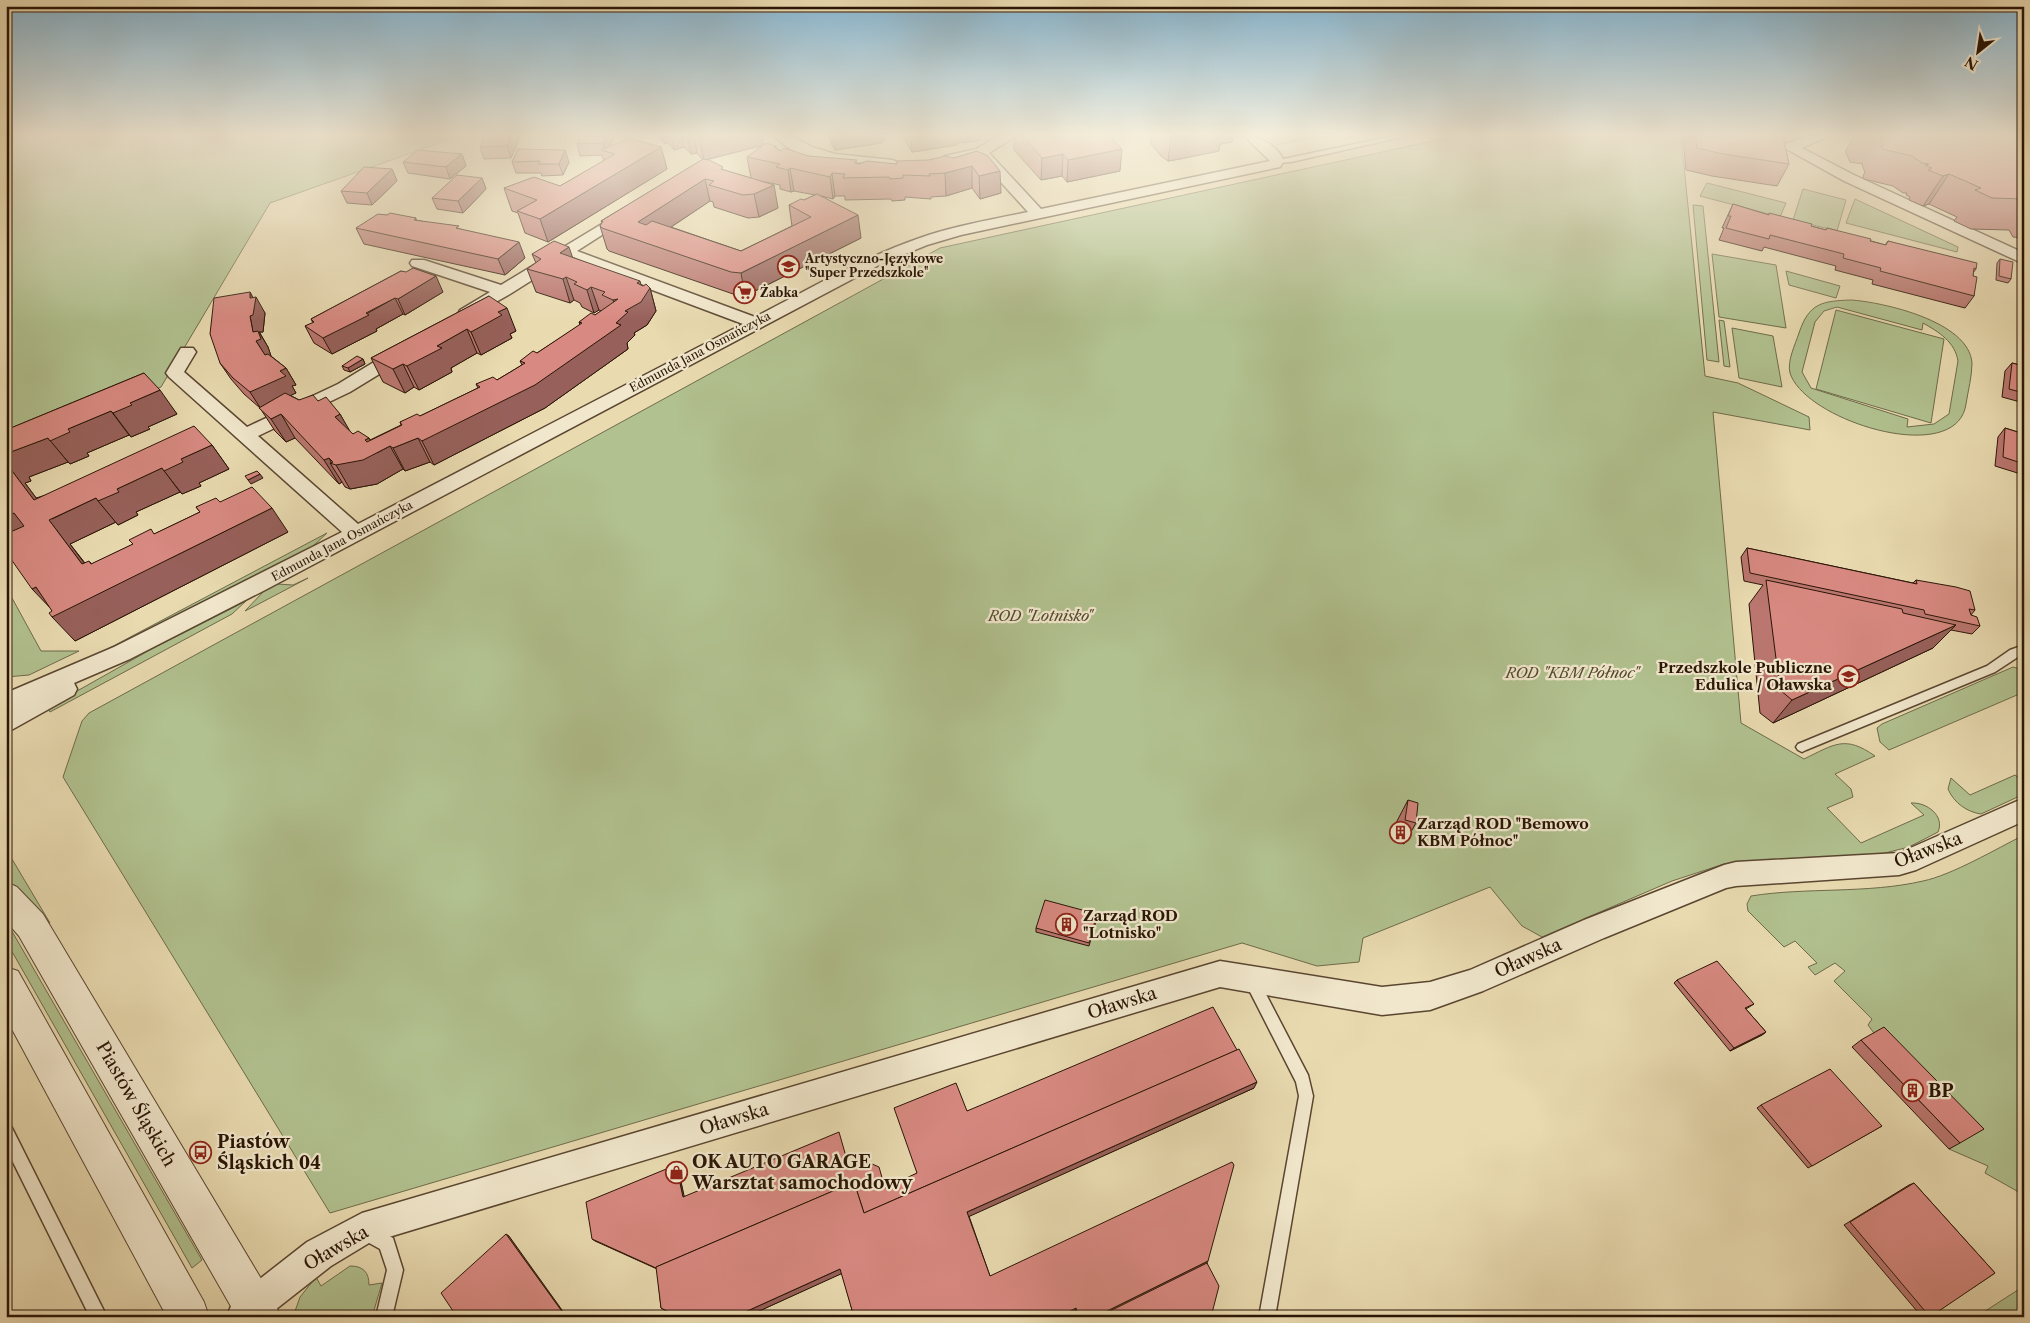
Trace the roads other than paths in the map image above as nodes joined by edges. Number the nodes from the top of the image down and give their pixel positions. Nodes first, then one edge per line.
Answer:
1 (1023, 198) edge
2 (1117, 198) edge
3 (1892, 198) edge
4 (640, 204) edge
5 (1038, 214) junction
6 (566, 252) junction
7 (2024, 259) edge
8 (418, 263) edge
9 (504, 291) junction
10 (454, 322) edge
11 (756, 323) junction
12 (420, 342) edge
13 (187, 352) dead end
14 (244, 436) junction
15 (357, 534) junction
16 (2024, 649) edge
17 (122, 653) junction
18 (6, 703) edge
19 (6, 724) edge
20 (1802, 747) dead end
21 (2024, 809) edge
22 (6, 897) edge
23 (1251, 980) junction
24 (6, 983) edge
25 (6, 1131) edge
26 (362, 1229) junction
27 (251, 1313) edge
28 (99, 1317) edge
29 (189, 1317) edge
30 (384, 1317) edge
31 (1267, 1317) edge

1 - 5 street
2 - 5 street, Edmunda Jana Osmańczyka
3 - 7 street
4 - 6 street
5 - 11 street, Edmunda Jana Osmańczyka
6 - 9 street
6 - 11 street
8 - 9 street
9 - 10 street
11 - 15 street, Edmunda Jana Osmańczyka
12 - 14 street
13 - 14 street
14 - 15 street
15 - 17 street, Edmunda Jana Osmańczyka
16 - 20 lane
17 - 18 street, Edmunda Jana Osmańczyka
17 - 19 street, Edmunda Jana Osmańczyka
21 - 23 street, Oławska
22 - 27 street, Piastów Śląskich
23 - 26 street, Oławska
23 - 31 lane
24 - 29 street
25 - 28 lane
26 - 27 street, Oławska
26 - 30 lane

